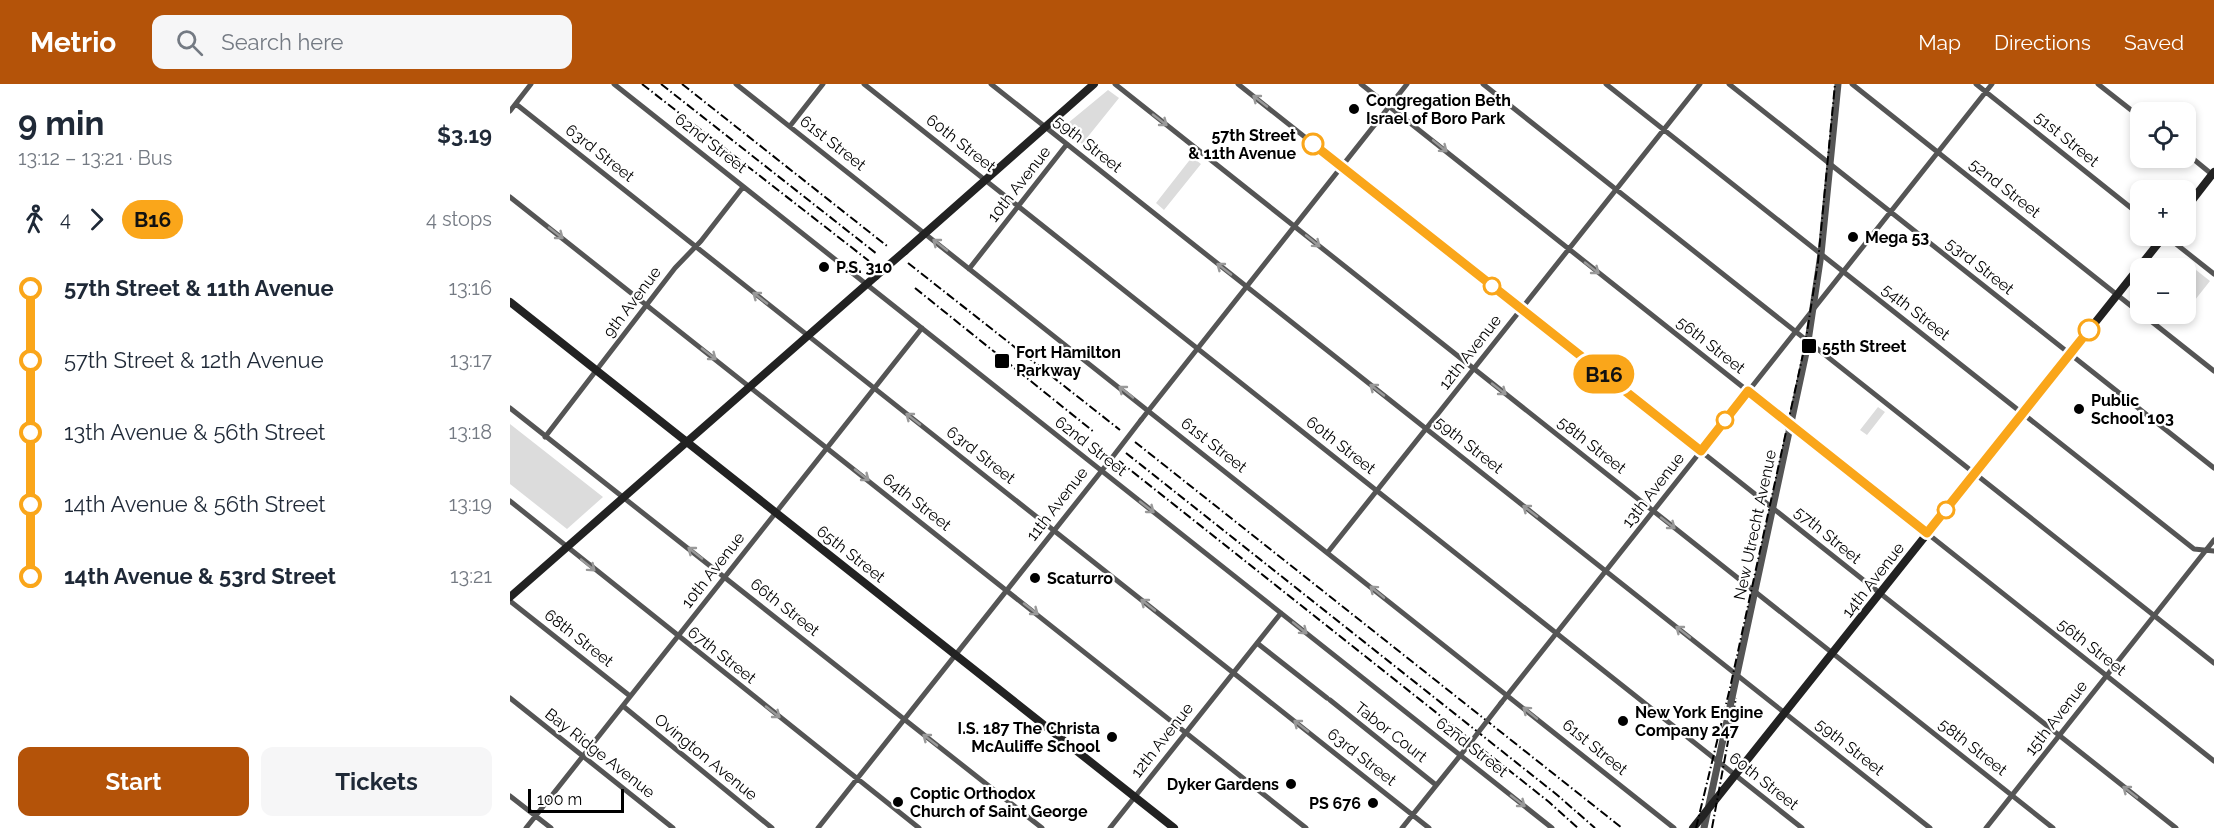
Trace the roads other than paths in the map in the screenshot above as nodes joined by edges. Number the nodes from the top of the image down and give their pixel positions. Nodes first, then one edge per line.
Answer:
1 (531, 84) edge
2 (614, 84) edge
3 (736, 84) edge
4 (823, 84) edge
5 (864, 84) edge
6 (991, 84) edge
7 (1094, 84) edge
8 (1114, 84) edge
9 (1238, 84) edge
10 (1361, 84) edge
11 (1407, 84) edge
12 (1483, 84) edge
13 (1606, 84) edge
14 (1700, 84) edge
15 (1729, 84) edge
16 (1838, 84) edge
17 (1852, 84) edge
18 (1976, 84) edge
19 (1992, 84) edge
20 (2098, 84) edge
21 (1986, 91) junction
22 (516, 104) junction
23 (1389, 106) junction
24 (2130, 109) edge
25 (510, 111) edge
26 (790, 126) junction
27 (1045, 127) junction
28 (1664, 129) junction
29 (1067, 144) junction
30 (1938, 152) junction
31 (2196, 161) edge
32 (1831, 165) junction
33 (1342, 166) junction
34 (2213, 174) edge
35 (985, 180) junction
36 (743, 187) junction
37 (1616, 189) junction
38 (2196, 195) edge
39 (510, 197) edge
40 (1018, 207) junction
41 (2130, 207) edge
42 (1890, 212) junction
43 (1294, 226) junction
44 (924, 233) junction
45 (695, 246) junction
46 (2157, 246) edge
47 (2178, 246) edge
48 (1569, 249) junction
49 (1821, 254) junction
50 (969, 269) junction
51 (1843, 271) junction
52 (2214, 274) edge
53 (866, 284) junction
54 (1247, 287) junction
55 (2117, 294) junction
56 (510, 302) edge
57 (2130, 304) edge
58 (648, 306) junction
59 (1813, 308) junction
60 (1521, 309) junction
61 (2155, 324) edge
62 (922, 328) junction
63 (1795, 331) junction
64 (808, 335) junction
65 (1808, 341) junction
66 (1198, 349) junction
67 (2070, 354) junction
68 (1474, 369) junction
69 (597, 370) junction
70 (2214, 371) edge
71 (749, 387) junction
72 (874, 388) junction
73 (1748, 391) junction
74 (510, 408) edge
75 (1149, 411) junction
76 (2022, 414) junction
77 (1790, 425) junction
78 (1426, 429) junction
79 (545, 437) junction
80 (687, 442) junction
81 (827, 448) junction
82 (1701, 451) junction
83 (2214, 468) edge
84 (1101, 471) junction
85 (1975, 474) junction
86 (1377, 491) junction
87 (623, 497) junction
88 (510, 501) edge
89 (1772, 508) junction
90 (1653, 511) junction
91 (776, 512) junction
92 (1054, 530) junction
93 (1927, 533) junction
94 (2214, 540) edge
95 (567, 547) junction
96 (2205, 550) junction
97 (2214, 551) edge
98 (1328, 552) junction
99 (1606, 571) junction
100 (725, 577) junction
101 (1007, 590) junction
102 (1755, 592) junction
103 (1880, 593) junction
104 (510, 599) edge
105 (1281, 613) junction
106 (2154, 616) junction
107 (1557, 633) junction
108 (678, 636) junction
109 (1257, 643) junction
110 (1832, 653) junction
111 (956, 654) junction
112 (2214, 663) edge
113 (1233, 673) junction
114 (1736, 675) junction
115 (2106, 676) junction
116 (1508, 695) junction
117 (630, 696) junction
118 (510, 698) edge
119 (622, 706) junction
120 (1785, 713) junction
121 (904, 719) junction
122 (1186, 732) junction
123 (2059, 736) junction
124 (1460, 755) junction
125 (583, 756) junction
126 (2214, 761) edge
127 (1719, 762) junction
128 (1736, 776) junction
129 (857, 779) junction
130 (1436, 785) junction
131 (2012, 795) junction
132 (510, 796) edge
133 (1135, 797) junction
134 (1708, 810) junction
135 (1413, 815) junction
136 (536, 816) junction
137 (526, 828) edge
138 (551, 828) edge
139 (674, 828) edge
140 (772, 828) edge
141 (818, 828) edge
142 (919, 828) edge
143 (1042, 828) edge
144 (1110, 828) edge
145 (1174, 828) edge
146 (1306, 828) edge
147 (1402, 828) edge
148 (1429, 828) edge
149 (1552, 828) edge
150 (1674, 828) edge
151 (1694, 828) edge
152 (1704, 828) edge
153 (1802, 828) edge
154 (1930, 828) edge
155 (1986, 828) edge
156 (2053, 828) edge
157 (2176, 828) edge

1 - 22 street
2 - 36 street, 62nd Street
3 - 26 street, 61st Street
4 - 26 street
5 - 35 street, 60th Street
6 - 27 street, 59th Street
7 - 27 main road
8 -> 43 street, 58th Street
33 -> 9 street, 57th Street
10 - 23 street, 56th Street
11 - 23 street, 11th Avenue
12 - 37 street
13 - 28 street, 54th Street
14 - 28 street, 12th Avenue
15 - 32 street, 53rd Street
16 - 32 street, New Utrecht Avenue
17 - 30 street, 52nd Street
18 - 21 street, 51st Street
19 - 21 street, 13th Avenue
20 - 24 street
21 - 30 street, 13th Avenue
21 - 41 street, 51st Street
22 - 25 street
22 - 45 street, 63rd Street
23 - 33 street, 11th Avenue
23 -> 48 street, 56th Street
26 - 44 street, 61st Street
27 - 29 street, 59th Street
27 - 35 main road
28 - 37 street, 12th Avenue
28 - 49 street, 54th Street
29 - 40 street, 10th Avenue
54 -> 29 street, 59th Street
30 - 42 street, 13th Avenue
30 - 55 street, 52nd Street
31 - 34 street
32 - 42 street, 53rd Street
32 - 49 street, New Utrecht Avenue
33 - 43 street, 11th Avenue
33 - 60 street, 57th Street
34 - 38 main road
35 - 40 street, 60th Street
35 - 44 main road
36 - 45 street, 9th Avenue
36 - 53 street, 62nd Street
37 - 48 street, 12th Avenue
37 - 63 street
39 -> 58 street, 64th Street
40 - 50 street, 10th Avenue
40 - 66 street, 60th Street
42 - 51 street, 13th Avenue
42 - 67 street, 53rd Street
43 - 54 street, 11th Avenue
43 -> 68 street, 58th Street
50 -> 44 street, 61st Street
44 - 53 main road, bridge
45 - 58 street, 9th Avenue
64 -> 45 street, 63rd Street
46 - 55 main road, 14th Avenue
47 - 52 street
48 - 60 street, 12th Avenue
48 -> 73 street, 56th Street
49 - 51 street, 54th Street
49 - 59 street, New Utrecht Avenue
75 -> 50 street, 61st Street
51 - 59 street, 13th Avenue
51 - 76 street, 54th Street
53 - 62 street, 62nd Street
53 - 64 main road
54 - 66 street, 11th Avenue
78 -> 54 street, 59th Street
55 - 57 street, 52nd Street
55 - 67 main road, 14th Avenue
56 - 69 main road, 65th Street
58 - 69 street, 9th Avenue
58 -> 71 street, 64th Street
59 - 63 street, 13th Avenue
59 - 65 street, New Utrecht Avenue
60 - 68 street, 12th Avenue
60 - 82 street, 57th Street
61 - 70 street, 52nd Street
62 - 72 street, 10th Avenue
62 - 84 street, 62nd Street
63 - 65 street
63 - 73 street, 13th Avenue
64 - 71 main road
64 - 72 street, 63rd Street
65 - 77 street, New Utrecht Avenue
65 - 85 street
66 - 75 street, 11th Avenue
66 - 86 street, 60th Street
67 - 76 main road, 14th Avenue
67 - 83 street, 53rd Street
68 - 78 street, 12th Avenue
68 -> 90 street, 58th Street
69 - 79 street, 9th Avenue
69 - 80 main road, 65th Street
71 - 80 main road
71 - 81 street, 64th Street
72 - 81 street, 10th Avenue
92 -> 72 street, 63rd Street
73 - 77 street, 56th Street
73 - 82 street, 13th Avenue
74 - 79 street, 66th Street
75 - 84 street, 11th Avenue, bridge
75 - 98 street, 61st Street
76 - 85 main road, 14th Avenue
76 - 96 street, 54th Street
77 - 89 street, New Utrecht Avenue
77 - 93 street, 56th Street
78 - 86 street, 12th Avenue
99 -> 78 street, 59th Street
79 - 87 street, 66th Street
80 - 87 main road
80 - 91 main road, 65th Street
81 - 91 street, 10th Avenue
81 -> 101 street, 64th Street
82 - 89 street, 57th Street
82 - 90 street, 13th Avenue
84 - 92 street, 11th Avenue
84 -> 105 street, 62nd Street
85 - 93 main road, 14th Avenue
85 - 106 street
86 - 98 street, 12th Avenue
86 - 107 street, 60th Street
87 - 95 main road
100 -> 87 street, 66th Street
88 - 95 street, 67th Street
89 - 102 street, New Utrecht Avenue
89 - 103 street, 57th Street
90 - 99 street, 13th Avenue
90 -> 102 street, 58th Street
91 - 100 street, 10th Avenue
91 - 111 main road, 65th Street
92 - 101 street, 11th Avenue
113 -> 92 street, 63rd Street
93 - 103 main road, 14th Avenue
93 - 115 street, 56th Street
94 - 96 street, 15th Avenue
95 - 104 main road
95 -> 108 street, 67th Street
96 - 97 street, 54th Street
96 - 106 street, 15th Avenue
116 -> 98 street, 61st Street
99 - 107 street, 13th Avenue
114 -> 99 street, 59th Street
100 - 108 street, 10th Avenue
100 - 121 street, 66th Street
101 - 111 street, 11th Avenue
101 -> 122 street, 64th Street
102 - 110 street, 58th Street
102 - 114 street, New Utrecht Avenue
103 - 110 main road, 14th Avenue
103 - 123 street, 57th Street
104 - 117 street, 68th Street
105 - 109 street, 12th Avenue
105 -> 124 street, 62nd Street
106 - 112 street
106 - 115 street, 15th Avenue
107 - 116 street, 13th Avenue
107 - 127 street, 60th Street
108 - 117 street, 10th Avenue
108 -> 129 street, 67th Street
109 - 113 street, 12th Avenue
109 - 130 street, Tabor Court
110 - 120 main road, 14th Avenue
110 - 131 street, 58th Street
111 - 121 street, 11th Avenue
111 - 133 main road, 65th Street
113 - 122 street, 12th Avenue
135 -> 113 street, 63rd Street
114 - 120 street, 59th Street
114 - 127 street, New Utrecht Avenue
115 - 123 street, 15th Avenue
115 - 126 street, 56th Street
116 - 124 street, 13th Avenue, bridge
150 -> 116 street, 61st Street
117 - 119 street, 10th Avenue
118 - 125 street, Bay Ridge Avenue
119 - 125 street, 10th Avenue
119 - 140 street, Ovington Avenue
120 - 128 main road, 14th Avenue
120 - 154 street, 59th Street
121 - 129 street, 11th Avenue
143 -> 121 street, 66th Street
122 - 133 street, 12th Avenue
122 - 146 street, 64th Street
123 - 131 street, 15th Avenue
157 -> 123 street, 57th Street
124 - 130 street, 13th Avenue
124 -> 149 street, 62nd Street
125 - 136 street, 10th Avenue
125 - 139 street, Bay Ridge Avenue
127 - 128 street, 60th Street
127 - 134 street, New Utrecht Avenue
128 - 134 main road, 14th Avenue
128 - 153 street, 60th Street
129 - 141 street, 11th Avenue
129 - 142 street, 67th Street
130 - 135 street, 13th Avenue
131 - 155 street, 15th Avenue
131 - 156 street, 58th Street
132 - 136 street
133 - 144 street, 12th Avenue
133 - 145 main road, 65th Street
134 - 151 main road, 14th Avenue
134 - 152 street, New Utrecht Avenue
135 - 147 street, 13th Avenue
135 - 148 street, 63rd Street
136 - 137 street, 10th Avenue
136 - 138 street

